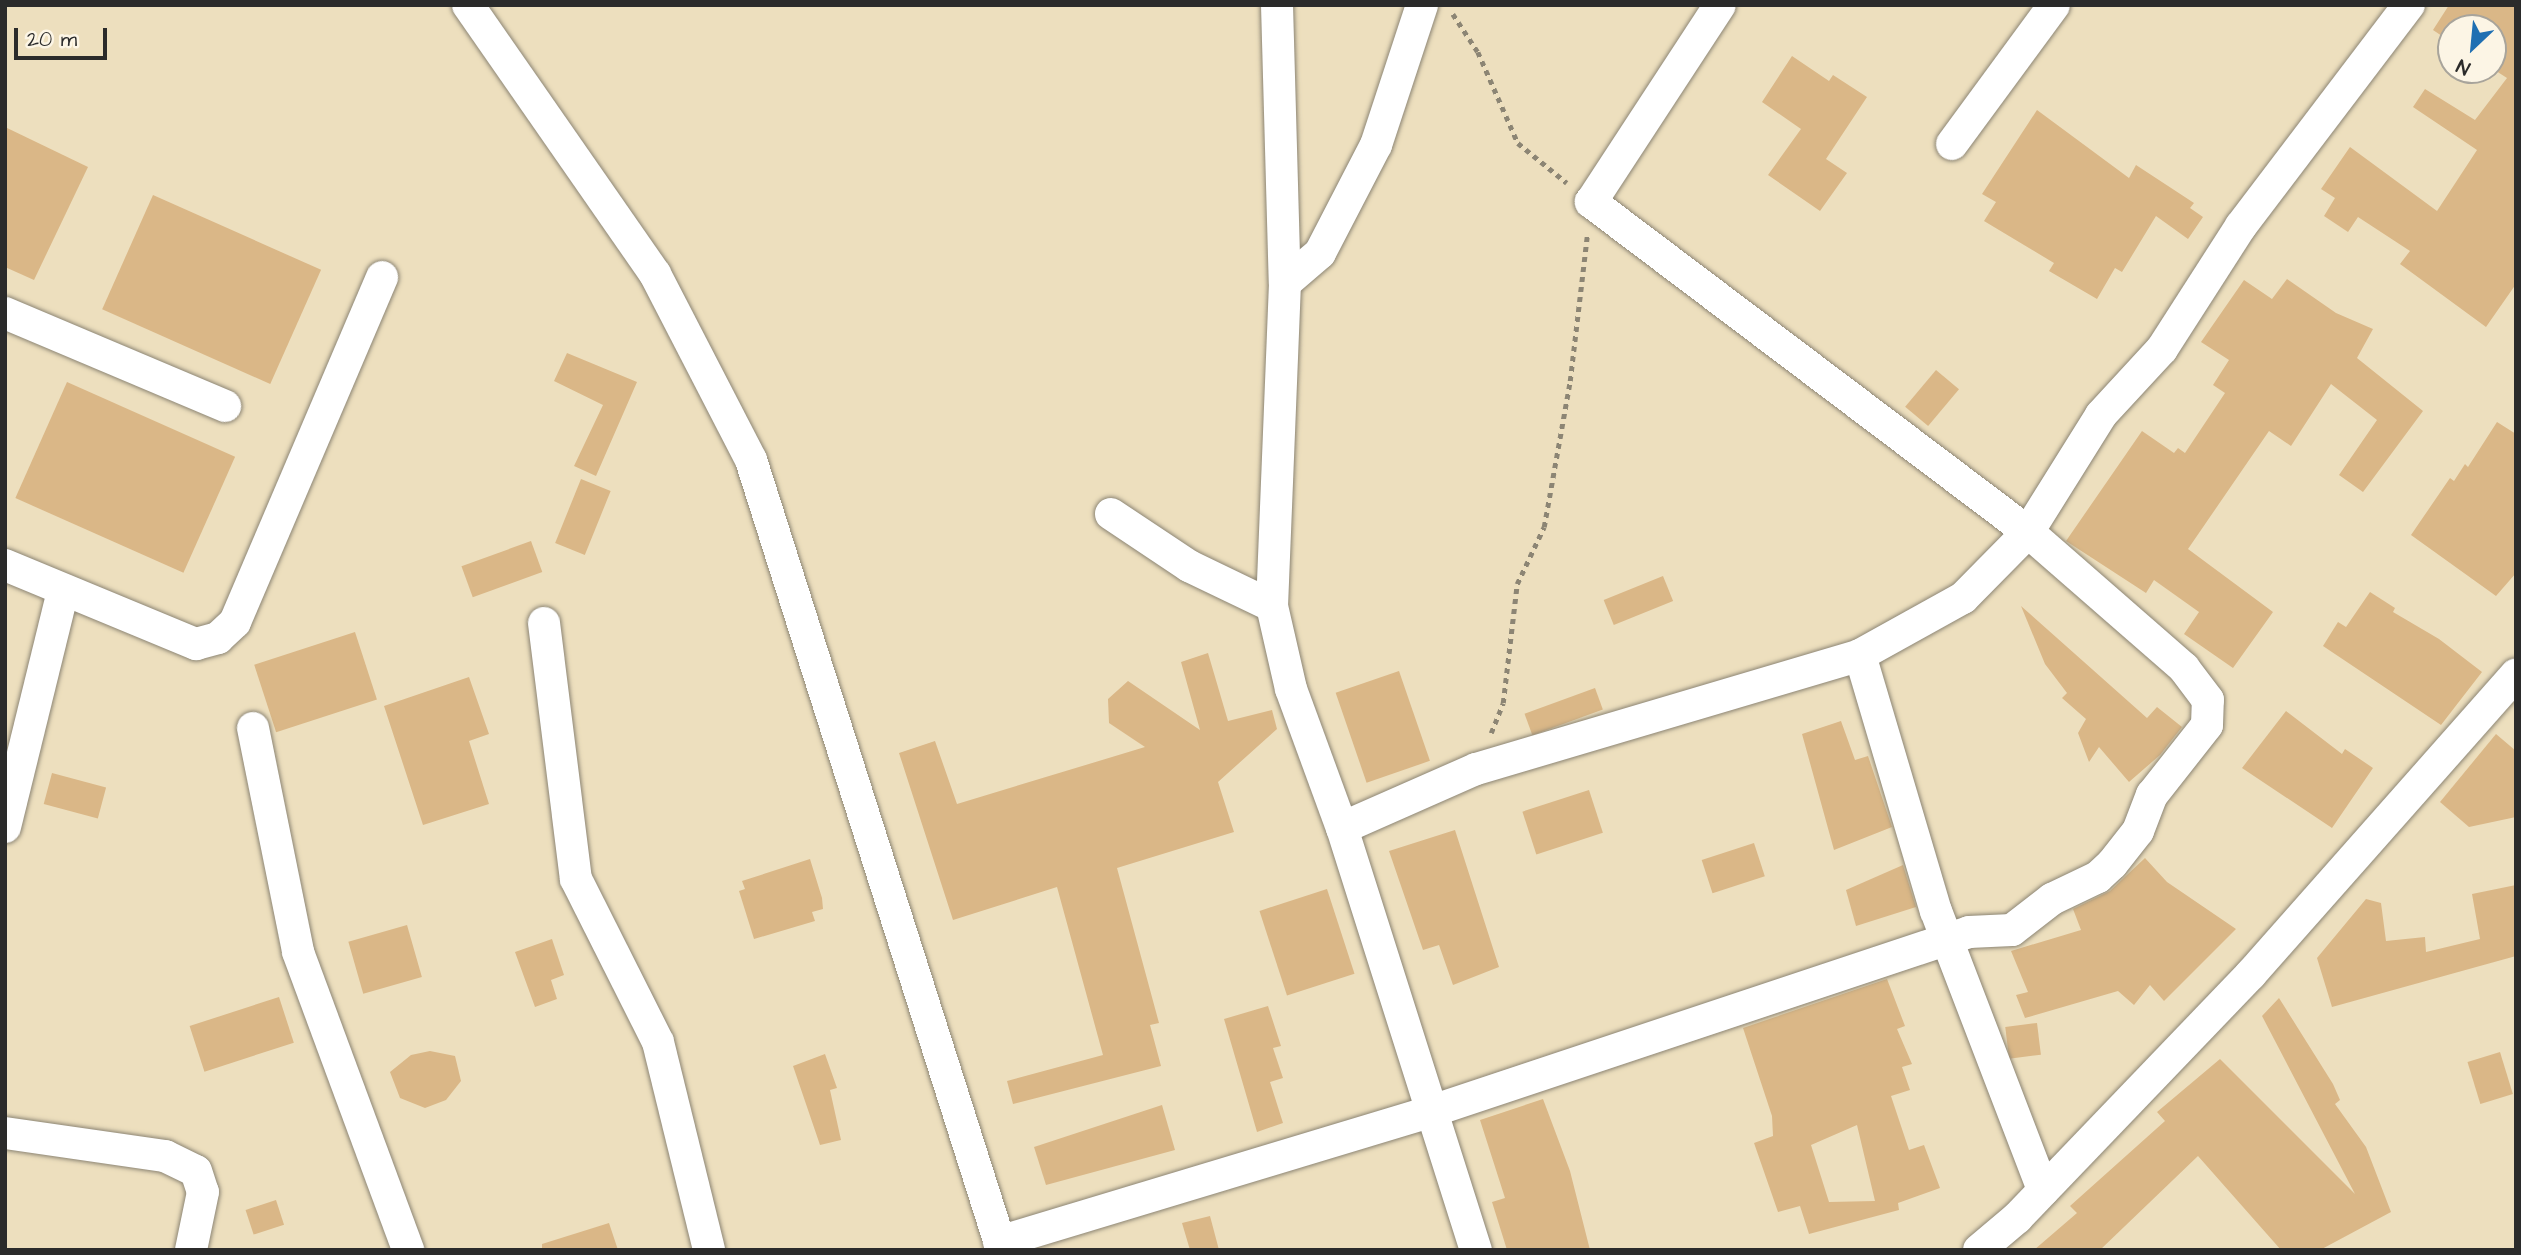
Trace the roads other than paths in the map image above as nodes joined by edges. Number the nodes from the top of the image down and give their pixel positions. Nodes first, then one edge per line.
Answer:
1 (468, 5) edge
2 (1277, 5) edge
3 (1720, 5) edge
4 (2054, 5) edge
5 (2409, 5) edge
6 (1435, 6) edge
7 (1952, 144) dead end
8 (382, 277) dead end
9 (1284, 283) junction
10 (5, 313) edge
11 (225, 406) dead end
12 (1111, 514) dead end
13 (2028, 532) junction
14 (5, 565) edge
15 (63, 590) junction
16 (1272, 606) junction
17 (544, 623) dead end
18 (1860, 655) junction
19 (2516, 674) edge
20 (253, 729) dead end
21 (5, 827) edge
22 (1342, 828) junction
23 (1947, 940) junction
24 (1432, 1111) junction
25 (5, 1133) edge
26 (2043, 1190) junction
27 (1000, 1246) edge
28 (191, 1250) edge
29 (408, 1250) edge
30 (709, 1250) edge
31 (1476, 1250) edge
32 (1979, 1250) edge

1 - 27 street
2 - 9 street
3 - 13 street
4 - 7 street
5 - 13 street
6 - 9 street
8 - 15 street
9 - 16 street
10 - 11 street
12 - 16 street
13 - 18 street
13 - 23 street
14 - 15 street
15 - 21 street
16 - 22 street
17 - 30 street
18 - 22 street
18 - 23 street
19 - 26 street
20 - 29 street
22 - 24 street
23 - 24 street
23 - 26 street
24 - 27 street
24 - 31 street
25 - 28 street
26 - 32 street

